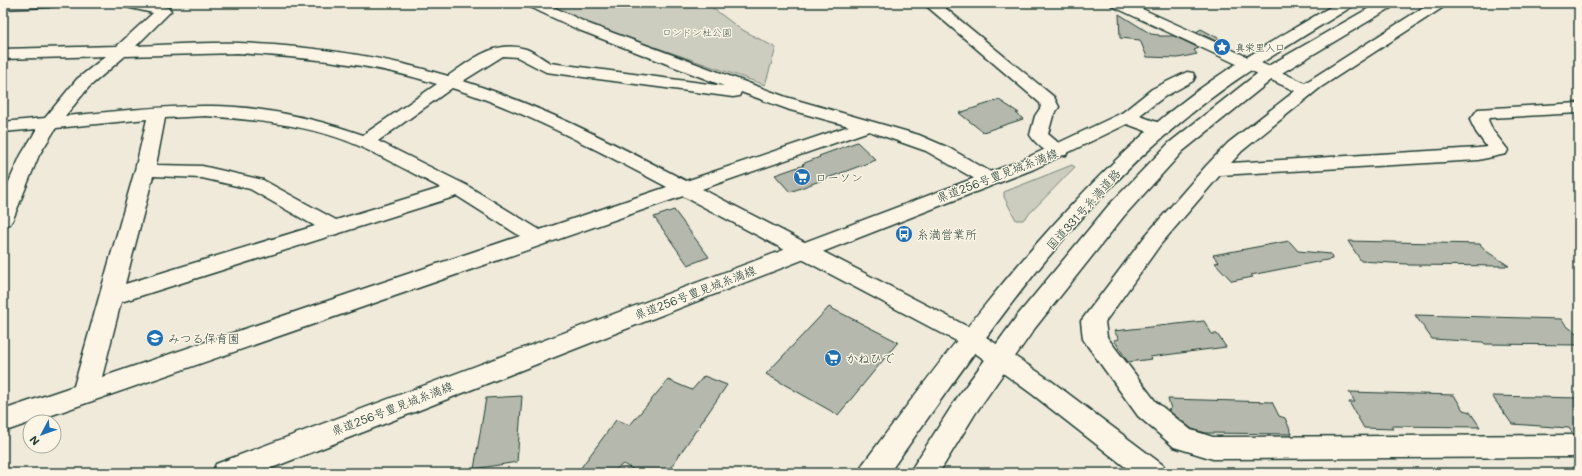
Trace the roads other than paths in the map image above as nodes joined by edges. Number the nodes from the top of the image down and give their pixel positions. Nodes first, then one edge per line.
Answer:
1 (48, 3) edge
2 (127, 3) edge
3 (533, 3) edge
4 (930, 3) edge
5 (1117, 3) edge
6 (1348, 3) edge
7 (1389, 3) edge
8 (1440, 3) edge
9 (3, 5) edge
10 (122, 50) junction
11 (3, 54) edge
12 (1259, 69) junction
13 (1187, 78) dead end
14 (451, 82) junction
15 (753, 90) junction
16 (1308, 90) junction
17 (1579, 108) edge
18 (157, 113) junction
19 (1126, 117) junction
20 (49, 124) junction
21 (866, 126) junction
22 (3, 127) edge
23 (1161, 130) junction
24 (365, 142) junction
25 (1060, 151) junction
26 (146, 170) junction
27 (1214, 170) junction
28 (989, 179) junction
29 (459, 189) junction
30 (685, 189) junction
31 (3, 219) edge
32 (332, 226) junction
33 (537, 237) junction
34 (802, 250) junction
35 (110, 296) junction
36 (972, 339) junction
37 (1000, 359) junction
38 (85, 393) junction
39 (3, 421) edge
40 (1579, 446) edge
41 (226, 473) edge
42 (873, 473) edge
43 (923, 473) edge
44 (1153, 473) edge

1 - 9 street
2 - 10 street
3 - 15 street
4 - 25 street
5 - 12 street
6 - 12 main road, 国道331号糸満道路
7 - 12 main road, 国道331号糸満道路
8 - 16 street
10 - 11 street
10 - 14 street
10 - 20 street
12 - 16 street
12 - 23 main road, 国道331号糸満道路
12 - 37 main road, 国道331号糸満道路
13 - 19 street
14 - 15 street
14 - 24 street
14 - 30 street
15 - 21 street
16 - 27 street
17 - 27 street
18 - 20 street
18 - 24 street
18 - 26 street
19 - 23 main road
19 - 25 main road, 県道256号豊見城糸満線
20 - 22 street
20 - 31 street
21 - 28 street
21 - 30 street
23 - 36 main road, 国道331号糸満道路
24 - 29 street
25 - 28 main road, 県道256号豊見城糸満線
26 - 32 street
26 - 35 street
27 - 40 street
28 - 34 main road, 県道256号豊見城糸満線
29 - 32 street
29 - 33 street
30 - 33 street
30 - 34 street
32 - 35 street
33 - 38 street
34 - 36 street
34 - 41 main road, 県道256号豊見城糸満線
35 - 38 street
36 - 37 street
36 - 42 main road, 国道331号糸満道路
37 - 43 main road, 国道331号糸満道路
37 - 44 street
38 - 39 street

